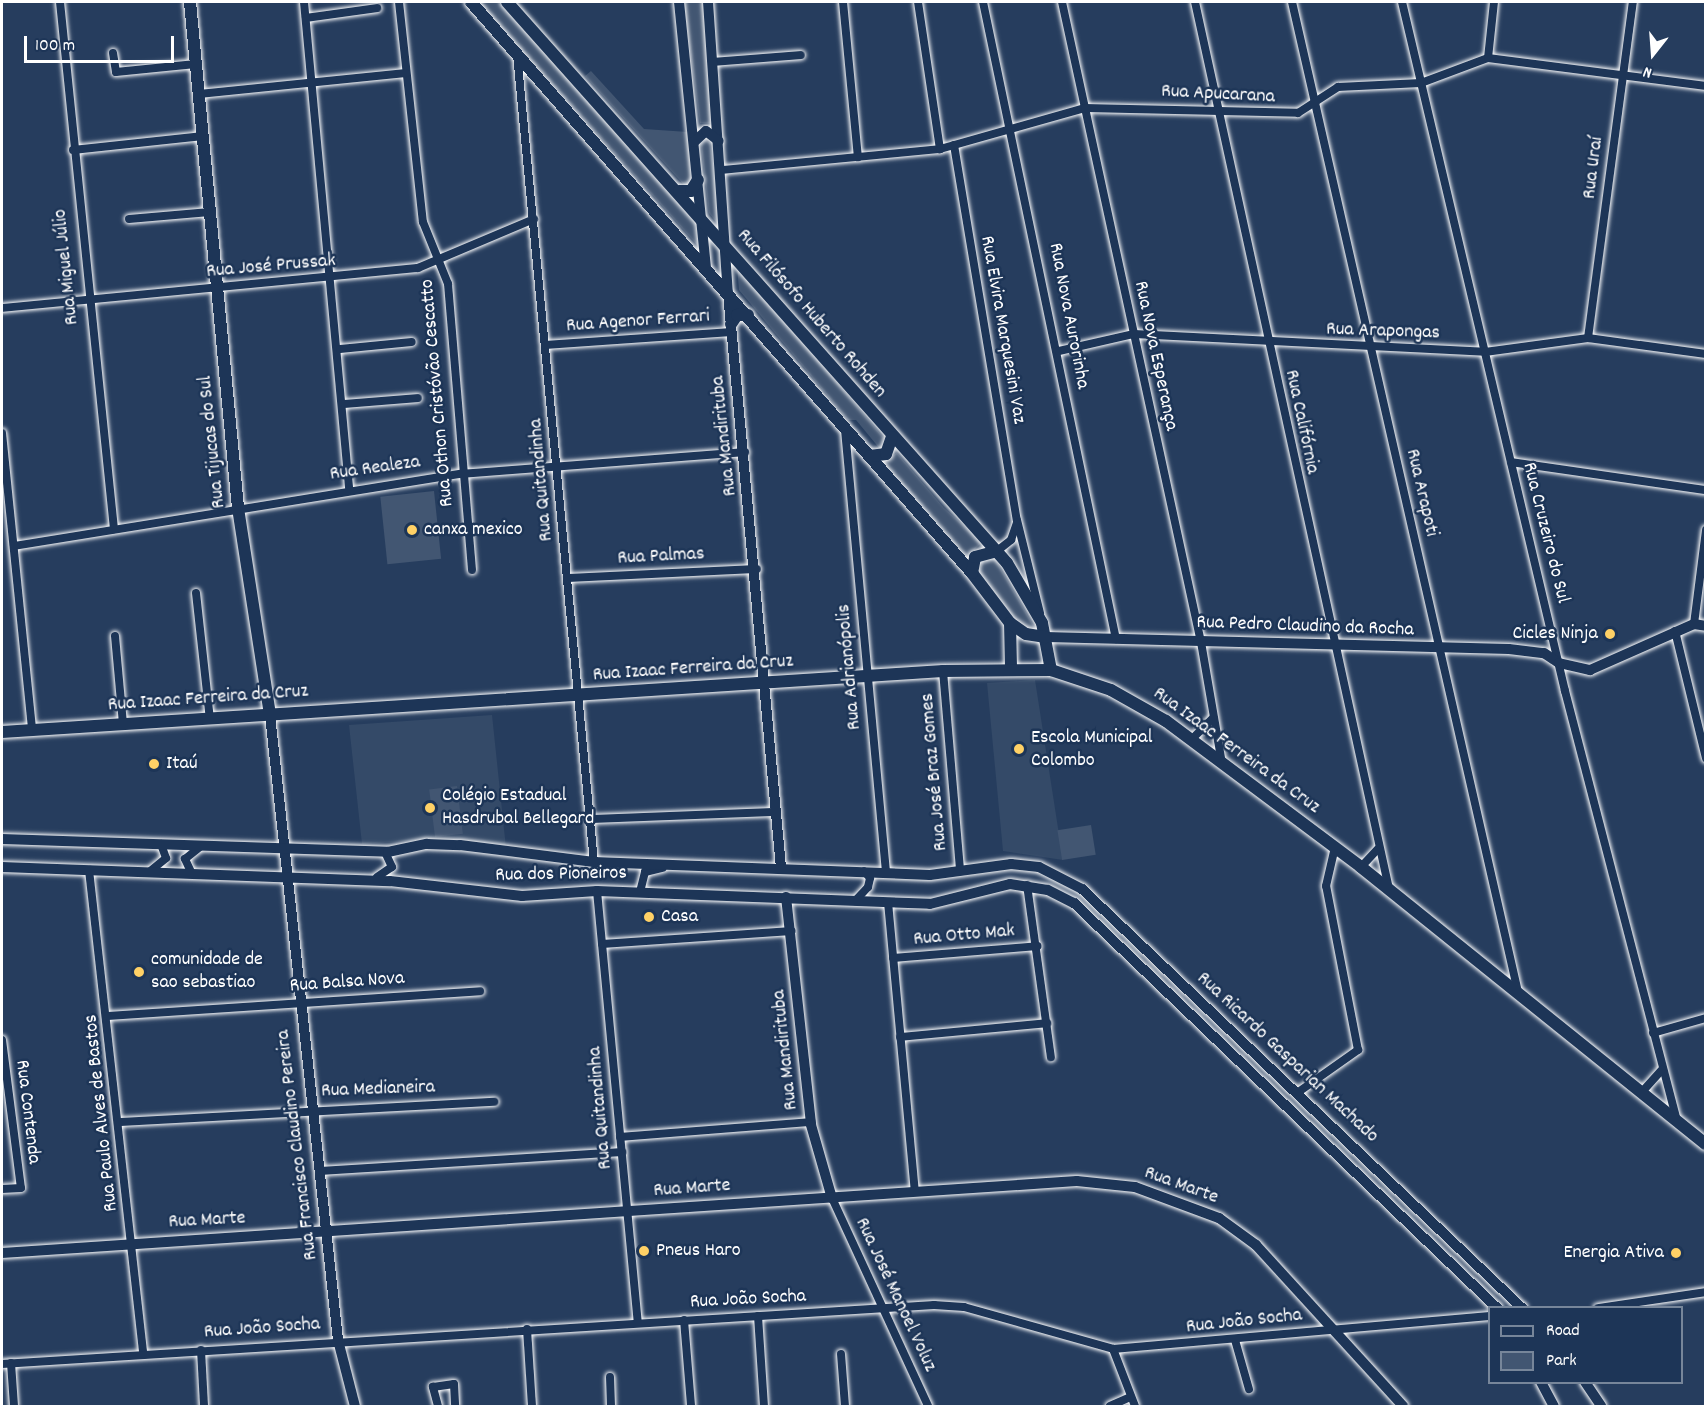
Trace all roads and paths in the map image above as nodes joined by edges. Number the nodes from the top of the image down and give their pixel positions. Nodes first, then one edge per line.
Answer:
1 (60, 2) edge
2 (190, 2) edge
3 (304, 2) edge
4 (399, 2) edge
5 (471, 2) edge
6 (507, 2) edge
7 (679, 2) edge
8 (708, 2) edge
9 (843, 2) edge
10 (918, 2) edge
11 (983, 2) edge
12 (1062, 2) edge
13 (1195, 2) edge
14 (1292, 2) edge
15 (1402, 2) edge
16 (1494, 2) edge
17 (1633, 2) edge
18 (378, 8) dead end
19 (306, 18) junction
20 (517, 52) junction
21 (113, 53) dead end
22 (801, 55) dead end
23 (1488, 58) junction
24 (712, 62) junction
25 (196, 64) junction
26 (406, 73) junction
27 (537, 75) junction
28 (1622, 75) junction
29 (312, 81) junction
30 (1420, 83) junction
31 (1706, 86) edge
32 (199, 94) junction
33 (521, 95) junction
34 (1315, 104) junction
35 (1085, 108) junction
36 (1220, 110) junction
37 (1014, 128) junction
38 (203, 136) junction
39 (719, 141) junction
40 (694, 143) junction
41 (954, 145) junction
42 (940, 149) junction
43 (73, 150) junction
44 (858, 157) junction
45 (722, 170) junction
46 (698, 180) junction
47 (679, 191) junction
48 (210, 212) junction
49 (702, 217) junction
50 (129, 219) dead end
51 (534, 219) junction
52 (729, 247) junction
53 (438, 256) junction
54 (706, 270) junction
55 (333, 279) junction
56 (217, 288) junction
57 (728, 293) junction
58 (86, 301) junction
59 (2, 308) edge
60 (748, 315) junction
61 (732, 328) junction
62 (1134, 334) junction
63 (1588, 338) junction
64 (412, 342) dead end
65 (1268, 342) junction
66 (545, 345) junction
67 (340, 349) junction
68 (1371, 350) junction
69 (1059, 351) junction
70 (1485, 352) junction
71 (1706, 354) edge
72 (418, 398) dead end
73 (345, 404) junction
74 (845, 430) junction
75 (2, 433) edge
76 (892, 437) junction
77 (745, 452) junction
78 (868, 455) junction
79 (848, 460) junction
80 (1511, 462) junction
81 (557, 463) junction
82 (461, 474) junction
83 (349, 489) junction
84 (1706, 490) edge
85 (238, 508) junction
86 (1017, 520) junction
87 (114, 529) junction
88 (1706, 530) edge
89 (14, 546) junction
90 (997, 551) junction
91 (757, 569) junction
92 (472, 570) dead end
93 (972, 573) junction
94 (567, 578) junction
95 (196, 592) dead end
96 (1010, 623) junction
97 (1042, 623) junction
98 (1694, 624) junction
99 (1706, 626) edge
100 (1675, 631) junction
101 (116, 636) dead end
102 (1046, 637) junction
103 (1116, 639) junction
104 (1201, 642) junction
105 (1332, 646) junction
106 (1440, 649) junction
107 (1559, 663) junction
108 (1011, 667) junction
109 (1051, 670) junction
110 (943, 671) junction
111 (867, 678) junction
112 (766, 684) junction
113 (579, 696) junction
114 (270, 715) junction
115 (1214, 718) junction
116 (210, 719) junction
117 (123, 724) junction
118 (32, 730) junction
119 (2, 732) edge
120 (1191, 740) junction
121 (1706, 758) edge
122 (1222, 763) junction
123 (775, 812) junction
124 (590, 819) junction
125 (2, 839) edge
126 (161, 844) junction
127 (204, 846) junction
128 (1335, 847) junction
129 (283, 849) junction
130 (1378, 849) junction
131 (385, 852) junction
132 (594, 862) junction
133 (1011, 864) joint
134 (693, 866) junction
135 (2, 867) edge
136 (1361, 867) junction
137 (781, 868) junction
138 (89, 870) junction
139 (863, 870) junction
140 (886, 871) junction
141 (960, 871) junction
142 (149, 872) junction
143 (192, 874) junction
144 (286, 878) junction
145 (344, 880) junction
146 (1010, 884) joint
147 (1027, 885) junction
148 (597, 891) junction
149 (1389, 891) junction
150 (640, 892) junction
151 (786, 897) junction
152 (855, 901) junction
153 (888, 902) junction
154 (792, 931) junction
155 (602, 944) junction
156 (1038, 946) junction
157 (893, 958) junction
158 (480, 991) dead end
159 (1518, 993) junction
160 (300, 1003) junction
161 (108, 1016) junction
162 (1706, 1017) edge
163 (1047, 1023) junction
164 (1653, 1033) junction
165 (900, 1037) junction
166 (2, 1040) edge
167 (1051, 1057) dead end
168 (1662, 1070) junction
169 (1297, 1093) junction
170 (1641, 1093) junction
171 (494, 1102) dead end
172 (312, 1109) junction
173 (120, 1122) junction
174 (811, 1122) junction
175 (1677, 1122) junction
176 (621, 1137) junction
177 (1706, 1144) edge
178 (622, 1152) junction
179 (320, 1171) junction
180 (2, 1189) edge
181 (915, 1192) junction
182 (832, 1198) junction
183 (628, 1212) junction
184 (326, 1233) junction
185 (133, 1244) junction
186 (2, 1252) edge
187 (1706, 1292) edge
188 (1495, 1306) edge
189 (1520, 1306) edge
190 (1612, 1306) edge
191 (885, 1308) junction
192 (758, 1316) junction
193 (1488, 1316) edge
194 (684, 1320) junction
195 (638, 1323) junction
196 (527, 1329) junction
197 (1334, 1329) junction
198 (338, 1340) junction
199 (1235, 1340) junction
200 (1113, 1349) junction
201 (201, 1350) junction
202 (143, 1354) junction
203 (841, 1354) dead end
204 (6, 1363) edge
205 (610, 1377) dead end
206 (1542, 1384) edge
207 (1586, 1384) edge
208 (1249, 1389) dead end
209 (1130, 1397) junction
210 (14, 1407) edge
211 (204, 1407) edge
212 (356, 1407) edge
213 (438, 1407) edge
214 (455, 1407) edge
215 (532, 1407) edge
216 (611, 1407) edge
217 (690, 1407) edge
218 (764, 1407) edge
219 (845, 1407) edge
220 (928, 1407) edge
221 (1110, 1407) edge
222 (1135, 1407) edge
223 (1403, 1407) edge
224 (1554, 1407) edge
225 (1601, 1407) edge

1 - 43 street, Rua Miguel Júlio
2 - 25 main road, Rua Tijucas do Sul
3 - 19 street
4 - 26 street, Rua Othon Cristóvão Cescatto
5 - 20 main road
6 - 47 main road, Rua Filósofo Huberto Rohden
7 - 40 street
8 - 24 street, Rua Mandirituba
9 - 44 street
10 - 42 street
11 - 37 street, Rua Nova Aurorinha
12 - 35 street, Rua Nova Esperança
13 - 36 street, Rua Califórnia
14 - 34 street, Rua Arapoti
15 - 30 street, Rua Cruzeiro do Sul
16 - 23 street
17 - 28 street, Rua Uraí
18 - 19 street
19 - 29 street
20 - 27 main road
20 - 33 street, Rua Quitandinha
21 - 25 street
22 - 24 street
23 - 28 street, Rua Apucarana
23 - 30 street, Rua Apucarana
24 - 39 street, Rua Mandirituba
25 - 32 main road, Rua Tijucas do Sul
26 - 29 street
26 - 53 street, Rua Othon Cristóvão Cescatto
27 - 33 street
27 - 54 main road
28 - 31 street, Rua Apucarana
28 - 63 street, Rua Uraí
29 - 32 street
29 - 55 street
30 - 34 street, Rua Apucarana
30 - 70 street, Rua Cruzeiro do Sul
32 - 38 main road, Rua Tijucas do Sul
33 - 51 street, Rua Quitandinha
34 - 36 street, Rua Apucarana
34 - 68 street, Rua Arapoti
35 - 36 street, Rua Apucarana
35 - 37 street, Rua Apucarana
35 - 62 street, Rua Nova Esperança
36 - 65 street, Rua Califórnia
37 - 41 street, Rua Apucarana
37 - 69 street, Rua Nova Aurorinha
38 - 43 street
38 - 48 main road, Rua Tijucas do Sul
39 - 40 street
39 - 45 street, Rua Mandirituba
40 - 46 street
41 - 42 street, Rua Apucarana
41 - 86 street, Rua Elvira Marquesini Vaz
42 - 44 street, Rua Apucarana
43 - 58 street, Rua Miguel Júlio
44 - 45 street, Rua Apucarana
45 - 52 street, Rua Mandirituba
46 - 47 main road
46 - 49 street
47 - 49 main road, Rua Filósofo Huberto Rohden
48 - 50 street
48 - 56 main road, Rua Tijucas do Sul
49 - 52 main road, Rua Filósofo Huberto Rohden
49 - 54 street
51 - 53 street, Rua José Prussak
51 - 66 street, Rua Quitandinha
52 - 57 street, Rua Mandirituba
52 - 76 main road, Rua Filósofo Huberto Rohden
53 - 55 street, Rua José Prussak
53 - 82 street, Rua Othon Cristóvão Cescatto
54 - 57 main road
55 - 56 street, Rua José Prussak
55 - 67 street
56 - 58 street, Rua José Prussak
56 - 85 main road, Rua Tijucas do Sul
57 - 60 main road
57 - 61 street, Rua Mandirituba
58 - 59 street, Rua José Prussak
58 - 87 street, Rua Miguel Júlio
60 - 61 main road
60 - 74 main road
61 - 66 street, Rua Agenor Ferrari
61 - 77 street, Rua Mandirituba
62 - 65 street, Rua Arapongas
62 - 69 street, Rua Arapongas
62 - 104 street, Rua Nova Esperança
63 - 70 street, Rua Arapongas
63 - 71 street, Rua Arapongas
64 - 67 street
65 - 68 street, Rua Arapongas
65 - 105 street, Rua Califórnia
66 - 81 street, Rua Quitandinha
67 - 73 street
68 - 70 street, Rua Arapongas
68 - 106 street, Rua Arapoti
69 - 103 street, Rua Nova Aurorinha
70 - 80 street, Rua Cruzeiro do Sul
72 - 73 street
73 - 83 street
74 - 78 main road
74 - 79 street, Rua Adrianópolis
75 - 89 street
76 - 78 main road
76 - 90 main road, Rua Filósofo Huberto Rohden
77 - 81 street, Rua Realeza
77 - 91 street, Rua Mandirituba
78 - 79 street
78 - 93 main road
79 - 111 street, Rua Adrianópolis
80 - 84 street
80 - 107 street, Rua Cruzeiro do Sul
81 - 82 street, Rua Realeza
81 - 94 street, Rua Quitandinha
82 - 83 street, Rua Realeza
82 - 92 street, Rua Othon Cristóvão Cescatto
83 - 85 street, Rua Realeza
85 - 87 street, Rua Realeza
85 - 114 main road, Rua Tijucas do Sul
86 - 90 street
86 - 97 street, Rua Elvira Marquesini Vaz
87 - 89 street, Rua Realeza
88 - 98 street
89 - 118 street
90 - 93 main road
90 - 97 main road, Rua Filósofo Huberto Rohden
91 - 94 street, Rua Palmas
91 - 112 street, Rua Mandirituba
93 - 96 main road
94 - 113 street, Rua Quitandinha
95 - 116 street
96 - 102 main road
96 - 108 main road
97 - 102 main road, Rua Filósofo Huberto Rohden
98 - 99 street
98 - 100 street, Rua Pedro Claudino da Rocha
100 - 107 street, Rua Pedro Claudino da Rocha
100 - 121 street
101 - 117 street
102 - 103 street, Rua Pedro Claudino da Rocha
102 - 109 main road, Rua Filósofo Huberto Rohden
103 - 104 street, Rua Pedro Claudino da Rocha
104 - 105 street, Rua Pedro Claudino da Rocha
104 - 115 street, Rua Nova Esperança
105 - 106 street, Rua Pedro Claudino da Rocha
105 - 130 street, Rua Califórnia
106 - 107 street, Rua Pedro Claudino da Rocha
106 - 159 street, Rua Arapoti
107 - 164 street, Rua Cruzeiro do Sul
108 - 109 main road, Rua Izaac Ferreira da Cruz
108 - 110 main road, Rua Izaac Ferreira da Cruz
109 - 120 main road, Rua Izaac Ferreira da Cruz
110 - 111 main road, Rua Izaac Ferreira da Cruz
110 - 141 street, Rua José Braz Gomes
111 - 112 main road, Rua Izaac Ferreira da Cruz
111 - 140 street, Rua Adrianópolis
112 - 113 main road, Rua Izaac Ferreira da Cruz
112 - 123 street, Rua Mandirituba
113 - 114 main road, Rua Izaac Ferreira da Cruz
113 - 124 street, Rua Quitandinha
114 - 116 main road, Rua Izaac Ferreira da Cruz
114 - 129 street, Rua Tijucas do Sul
115 - 120 street
115 - 122 street, Rua Nova Esperança
116 - 117 main road, Rua Izaac Ferreira da Cruz
117 - 118 main road, Rua Izaac Ferreira da Cruz
118 - 119 main road, Rua Izaac Ferreira da Cruz
120 - 122 main road, Rua Izaac Ferreira da Cruz
122 - 128 main road, Rua Izaac Ferreira da Cruz
123 - 124 street
123 - 137 street, Rua Mandirituba
124 - 132 street, Rua Quitandinha
125 - 126 street, Rua dos Pioneiros
126 - 127 street, Rua dos Pioneiros
126 - 142 street
127 - 129 street, Rua dos Pioneiros
127 - 143 street
128 - 136 main road, Rua Izaac Ferreira da Cruz
128 - 169 street
129 - 131 street, Rua dos Pioneiros
129 - 144 street, Rua Tijucas do Sul
130 - 136 street
130 - 149 street, Rua Califórnia
131 - 132 street, Rua dos Pioneiros
131 - 145 street
132 - 134 street, Rua dos Pioneiros
133 - 141 street, Rua dos Pioneiros
133 - 169 street, Rua Ricardo Gasparian Machado
134 - 137 street, Rua dos Pioneiros
134 - 150 street
135 - 138 street, Rua dos Pioneiros
136 - 149 main road, Rua Izaac Ferreira da Cruz
137 - 139 street, Rua dos Pioneiros
138 - 142 street, Rua dos Pioneiros
138 - 161 street, Rua Paulo Alves de Bastos
139 - 140 street, Rua dos Pioneiros
139 - 152 street
140 - 141 street, Rua dos Pioneiros
142 - 143 street, Rua dos Pioneiros
143 - 144 street, Rua dos Pioneiros
144 - 145 street, Rua dos Pioneiros
144 - 160 street, Rua Francisco Claudino Pereira
145 - 148 street, Rua dos Pioneiros
146 - 147 street, Rua Ricardo Gasparian Machado
146 - 153 street, Rua dos Pioneiros
147 - 156 street
147 - 188 street, Rua Ricardo Gasparian Machado
148 - 150 street, Rua dos Pioneiros
148 - 155 street, Rua Quitandinha
149 - 159 main road, Rua Izaac Ferreira da Cruz
150 - 151 street, Rua dos Pioneiros
151 - 152 street, Rua dos Pioneiros
151 - 154 street, Rua Mandirituba
152 - 153 street, Rua dos Pioneiros
153 - 157 street
154 - 155 street
154 - 174 street, Rua Mandirituba
155 - 176 street, Rua Quitandinha
156 - 157 street, Rua Otto Mak
156 - 163 street
157 - 165 street
158 - 160 street, Rua Balsa Nova
159 - 170 main road, Rua Izaac Ferreira da Cruz
160 - 161 street, Rua Balsa Nova
160 - 172 street, Rua Francisco Claudino Pereira
161 - 173 street, Rua Paulo Alves de Bastos
162 - 164 street
163 - 165 street
163 - 167 street
164 - 168 street, Rua Cruzeiro do Sul
165 - 181 street
166 - 180 street, Rua Contenda
168 - 170 street
168 - 175 street, Rua Cruzeiro do Sul
169 - 189 street, Rua Ricardo Gasparian Machado
170 - 175 main road, Rua Izaac Ferreira da Cruz
171 - 172 street, Rua Medianeira
172 - 173 street, Rua Medianeira
172 - 179 street, Rua Francisco Claudino Pereira
173 - 185 street, Rua Paulo Alves de Bastos
174 - 176 street
174 - 182 street, Rua Mandirituba
175 - 177 main road, Rua Izaac Ferreira da Cruz
176 - 178 street, Rua Quitandinha
178 - 179 street
178 - 183 street, Rua Quitandinha
179 - 184 street, Rua Francisco Claudino Pereira
181 - 182 street, Rua Marte
181 - 197 street, Rua Marte
182 - 183 street, Rua Marte
182 - 191 street, Rua José Manoel Voluz
183 - 184 street, Rua Marte
183 - 195 street, Rua Quitandinha
184 - 185 street, Rua Marte
184 - 198 street, Rua Francisco Claudino Pereira
185 - 186 street, Rua Marte
185 - 202 street, Rua Paulo Alves de Bastos
187 - 190 street
191 - 192 street, Rua João Socha
191 - 200 street, Rua João Socha
191 - 220 street, Rua José Manoel Voluz
192 - 194 street, Rua João Socha
192 - 218 street
193 - 197 street, Rua João Socha
194 - 195 street, Rua João Socha
194 - 217 street
195 - 196 street, Rua João Socha
196 - 198 street, Rua João Socha
196 - 215 street
197 - 199 street, Rua João Socha
197 - 223 street, Rua Marte
198 - 201 street, Rua João Socha
198 - 212 street, Rua Francisco Claudino Pereira
199 - 200 street, Rua João Socha
199 - 208 street
200 - 209 street
201 - 202 street, Rua João Socha
201 - 211 street
202 - 204 street, Rua João Socha
203 - 219 street
204 - 210 street
205 - 216 street
206 - 224 street
207 - 225 street
209 - 221 street
209 - 222 street
213 - 214 street

